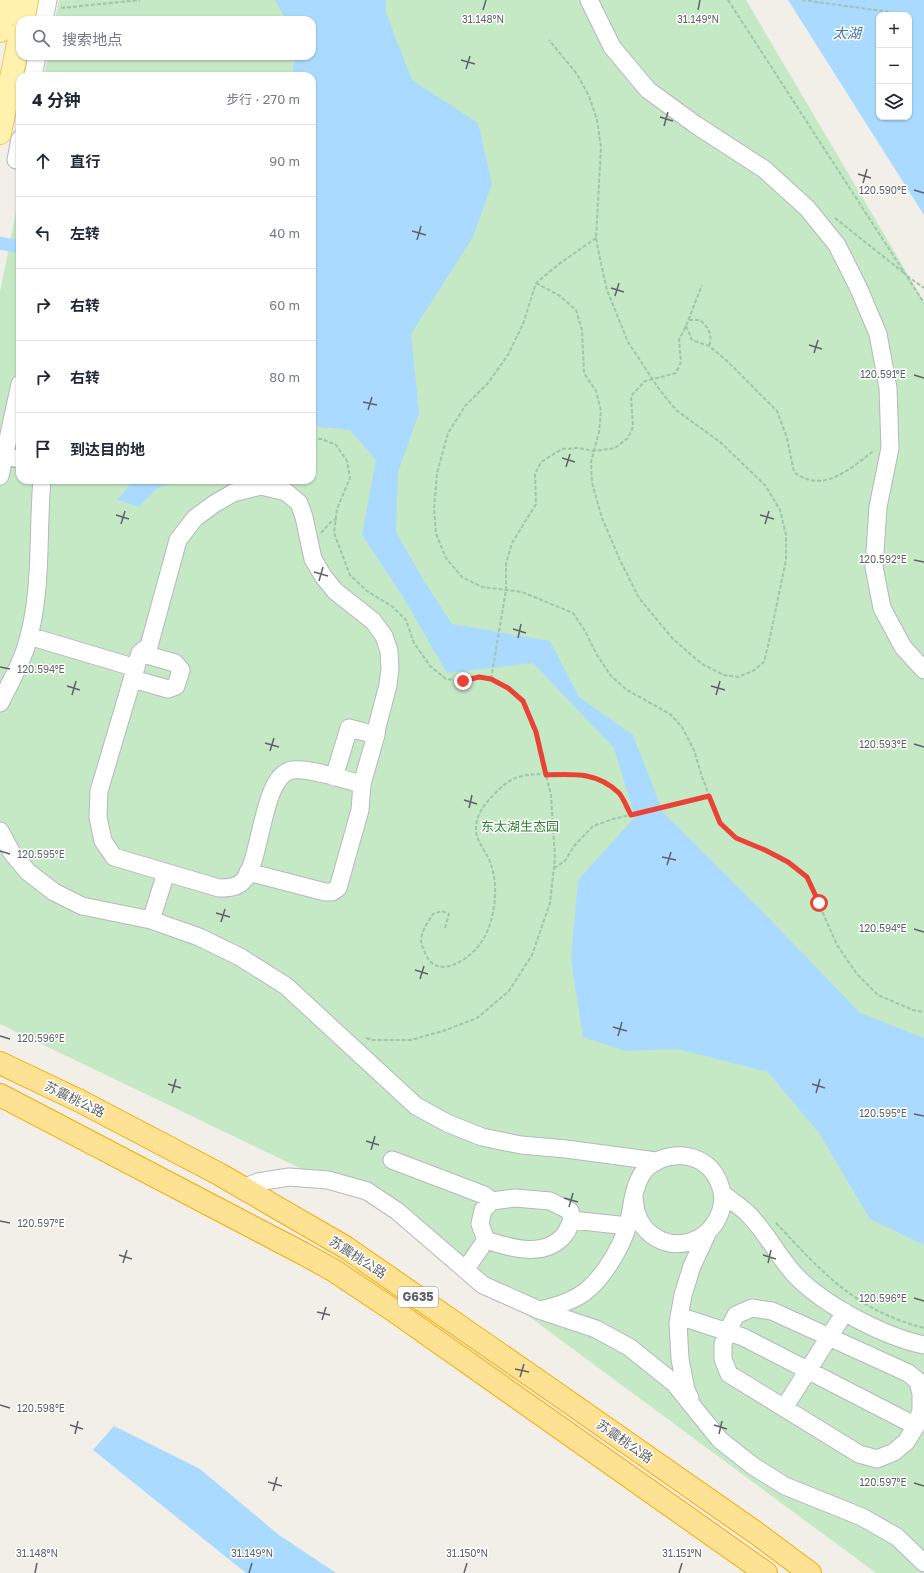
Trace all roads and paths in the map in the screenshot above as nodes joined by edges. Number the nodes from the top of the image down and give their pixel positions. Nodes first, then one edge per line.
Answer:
1 (6, 0) edge
2 (27, 0) edge
3 (140, 0) edge
4 (589, 0) edge
5 (728, 0) edge
6 (802, 0) edge
7 (46, 10) edge
8 (890, 12) dead end
9 (24, 16) edge
10 (0, 31) edge
11 (549, 40) dead end
12 (16, 54) edge
13 (36, 60) edge
14 (34, 72) edge
15 (0, 133) edge
16 (0, 139) edge
17 (16, 141) edge
18 (833, 216) dead end
19 (596, 238) junction
20 (905, 274) junction
21 (536, 283) junction
22 (702, 285) dead end
23 (924, 288) edge
24 (924, 303) edge
25 (689, 320) junction
26 (686, 326) junction
27 (709, 346) junction
28 (653, 378) junction
29 (16, 421) edge
30 (316, 439) edge
31 (890, 448) junction
32 (594, 451) junction
33 (12, 458) edge
34 (0, 476) edge
35 (42, 484) edge
36 (506, 590) junction
37 (29, 636) junction
38 (136, 666) junction
39 (924, 670) edge
40 (491, 679) junction
41 (0, 703) edge
42 (376, 735) junction
43 (546, 775) junction
44 (334, 777) junction
45 (362, 784) junction
46 (709, 796) junction
47 (631, 815) junction
48 (0, 831) edge
49 (554, 868) junction
50 (248, 872) junction
51 (166, 873) junction
52 (151, 920) junction
53 (445, 928) dead end
54 (924, 1012) edge
55 (364, 1037) dead end
56 (0, 1051) edge
57 (0, 1063) edge
58 (0, 1095) edge
59 (0, 1110) edge
60 (127, 1125) junction
61 (392, 1160) dead end
62 (656, 1161) junction
63 (160, 1179) junction
64 (244, 1188) junction
65 (723, 1194) junction
66 (634, 1197) junction
67 (492, 1201) junction
68 (572, 1220) junction
69 (628, 1226) junction
70 (761, 1230) junction
71 (707, 1234) junction
72 (486, 1240) junction
73 (465, 1270) junction
74 (539, 1310) junction
75 (845, 1312) junction
76 (679, 1316) junction
77 (924, 1328) edge
78 (727, 1332) junction
79 (830, 1337) junction
80 (924, 1345) edge
81 (809, 1370) junction
82 (784, 1408) junction
83 (696, 1412) junction
84 (916, 1426) junction
85 (924, 1563) edge
86 (766, 1573) edge
87 (810, 1573) edge

1 - 10 main road
2 - 9 main road
3 - 7 path
4 - 31 street
5 - 20 path
6 - 8 path
11 - 19 path
12 - 15 main road
13 - 14 street
16 - 17 street
18 - 20 path
19 - 21 path
19 - 28 path
20 - 23 path
20 - 24 path
21 - 32 path
21 - 36 path
22 - 25 path
25 - 26 path
25 - 27 path
26 - 27 path
26 - 28 path
27 - 31 path
28 - 32 path
28 - 32 path
29 - 33 street
30 - 40 path
31 - 39 street
32 - 36 path
33 - 34 street
35 - 37 street
36 - 40 path
36 - 46 path
37 - 38 street
37 - 41 street
38 - 42 street
38 - 51 street
40 - 43 path
42 - 44 street
42 - 45 street
43 - 47 path
43 - 49 path
43 - 53 path
44 - 45 street
44 - 50 street
45 - 50 street
46 - 47 path
46 - 54 path
47 - 49 path
48 - 52 street
49 - 55 path
50 - 51 street
51 - 52 street
52 - 62 street
56 - 60 highway
57 - 60 highway, 苏震桃公路 / G635
58 - 63 highway, 苏震桃公路 / G635
59 - 63 highway
60 - 64 highway, 苏震桃公路 / G635
61 - 67 street
62 - 65 street
62 - 66 street
63 - 86 highway, 苏震桃公路 / G635
64 - 73 street
64 - 87 highway, 苏震桃公路 / G635
65 - 70 street
65 - 71 street
66 - 69 street
66 - 71 street
67 - 68 street
67 - 72 street
68 - 69 street
68 - 72 street
69 - 74 street
70 - 75 street
70 - 77 path
71 - 76 street
72 - 73 street
73 - 74 street
74 - 83 street
75 - 79 street
75 - 80 street
76 - 78 street
76 - 83 street
78 - 79 street
78 - 81 street
78 - 82 street
79 - 81 street
79 - 84 street
81 - 82 street
81 - 84 street
82 - 84 street
83 - 85 street

